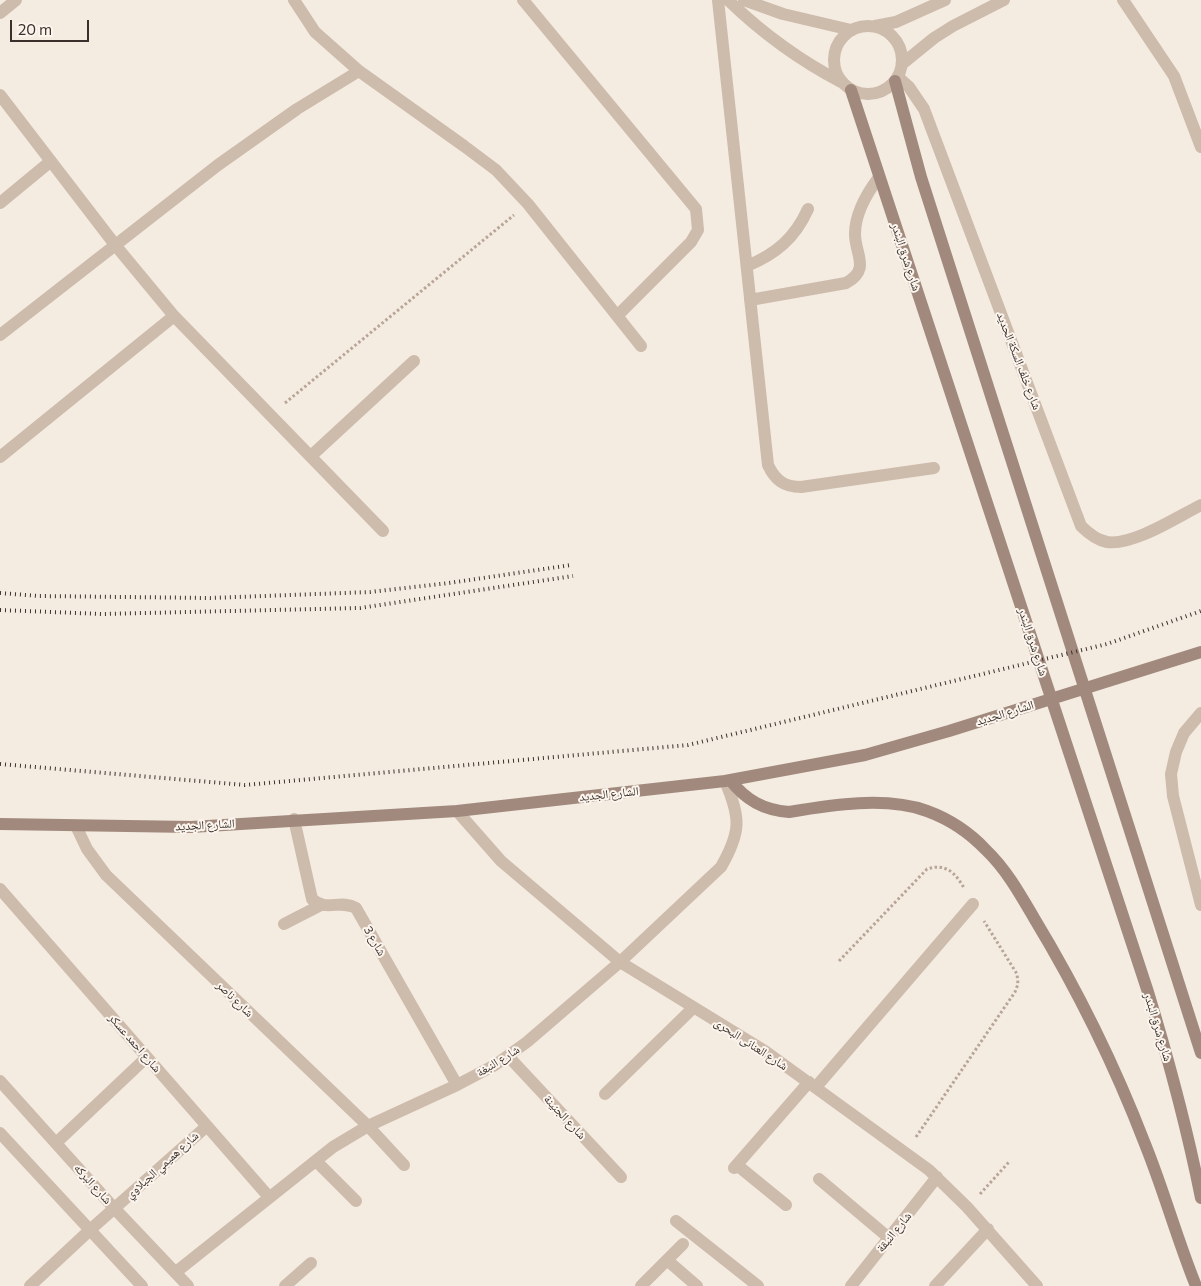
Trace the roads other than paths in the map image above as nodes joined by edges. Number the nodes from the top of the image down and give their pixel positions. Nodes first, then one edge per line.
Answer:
1 (16, 0) edge
2 (294, 0) edge
3 (523, 0) edge
4 (718, 0) edge
5 (728, 0) edge
6 (744, 0) edge
7 (945, 0) edge
8 (1004, 0) edge
9 (1123, 0) edge
10 (0, 13) edge
11 (874, 26) junction
12 (851, 30) junction
13 (902, 64) junction
14 (359, 71) junction
15 (896, 79) junction
16 (847, 86) junction
17 (0, 95) edge
18 (1201, 146) edge
19 (51, 161) junction
20 (880, 177) junction
21 (0, 203) edge
22 (808, 209) dead end
23 (116, 246) junction
24 (747, 266) junction
25 (750, 300) junction
26 (174, 316) junction
27 (617, 316) junction
28 (0, 335) edge
29 (641, 346) dead end
30 (414, 361) dead end
31 (311, 456) junction
32 (0, 457) edge
33 (934, 468) dead end
34 (1201, 505) edge
35 (383, 531) dead end
36 (1201, 652) edge
37 (1201, 713) edge
38 (727, 780) junction
39 (457, 811) junction
40 (294, 819) junction
41 (0, 824) edge
42 (76, 826) junction
43 (1197, 873) edge
44 (0, 889) edge
45 (973, 904) road end
46 (321, 905) junction
47 (1201, 905) edge
48 (284, 924) dead end
49 (620, 962) junction
50 (693, 1008) junction
51 (1201, 1053) edge
52 (508, 1056) junction
53 (147, 1057) junction
54 (0, 1081) edge
55 (458, 1085) junction
56 (812, 1085) junction
57 (605, 1094) dead end
58 (207, 1126) junction
59 (368, 1126) junction
60 (0, 1133) edge
61 (56, 1142) junction
62 (316, 1161) junction
63 (404, 1165) dead end
64 (621, 1177) dead end
65 (937, 1177) junction
66 (819, 1180) dead end
67 (269, 1197) junction
68 (1201, 1198) edge
69 (356, 1201) dead end
70 (786, 1205) dead end
71 (114, 1208) junction
72 (676, 1221) dead end
73 (90, 1229) junction
74 (988, 1229) junction
75 (889, 1238) junction
76 (684, 1244) dead end
77 (667, 1260) junction
78 (311, 1263) dead end
79 (176, 1272) junction
80 (30, 1286) edge
81 (142, 1286) edge
82 (188, 1286) edge
83 (285, 1286) edge
84 (641, 1286) edge
85 (697, 1286) edge
86 (758, 1286) edge
87 (851, 1286) edge
88 (935, 1286) edge
89 (1037, 1286) edge
90 (1196, 1286) edge

1 - 10 street
2 - 14 street
3 - 27 street
4 - 24 street
5 - 16 street
6 - 12 street
7 - 11 street
8 - 13 street
9 - 18 street
11 - 12 street
11 - 13 street
12 - 16 street
13 - 15 street
14 - 23 street
14 - 27 street
15 - 16 street
15 - 34 street, شارع خلف السكة الحديد
15 - 51 main road
16 - 20 main road, شارع شرق البندر
17 - 19 street
19 - 21 street
19 - 23 street
20 - 25 street
20 - 68 main road, شارع شرق البندر
22 - 24 street
23 - 26 street
23 - 28 street
24 - 25 street
25 - 33 street
26 - 31 street
26 - 32 street
27 - 29 street
30 - 31 street
31 - 35 street
36 - 38 main road, الشارع الجديد
37 - 43 street
38 - 39 main road, الشارع الجديد
38 - 49 street, شارع النبغة
38 - 90 main road
39 - 40 main road, الشارع الجديد
39 - 49 street, شارع العنانى البحرى
40 - 42 main road, الشارع الجديد
40 - 46 street
41 - 42 main road, الشارع الجديد
42 - 59 street, شارع ناصر
43 - 47 street
44 - 53 street, شارع احمد عسكر
45 - 56 street
46 - 48 street
46 - 55 street, شارع 3
49 - 50 street, شارع العنانى البحرى
49 - 52 street, شارع النبغة
50 - 56 street, شارع العنانى البحرى
50 - 57 street
52 - 55 street, شارع النبغة
52 - 64 street, شارع الجنينة
53 - 58 street, شارع احمد عسكر
53 - 61 street
54 - 61 street, شارع البركه
55 - 59 street, شارع النبغة
56 - 65 street, شارع العنانى البحرى
56 - 70 street
58 - 67 street, شارع احمد عسكر
58 - 71 street, شارع هميمي الجبلاوي
59 - 62 street, شارع النبغة
59 - 63 street, شارع ناصر
60 - 73 street
61 - 71 street, شارع البركه
62 - 67 street, شارع النبغة
62 - 69 street
65 - 74 street, شارع العنانى البحرى
65 - 75 street, شارع النبقة
66 - 75 street
67 - 79 street, شارع النبغة
71 - 73 street, شارع هميمي الجبلاوي
71 - 79 street, شارع البركه
72 - 86 street
73 - 80 street, شارع هميمي الجبلاوي
73 - 81 street
74 - 88 street
74 - 89 street, شارع العنانى البحرى
75 - 87 street, شارع النبقة
76 - 77 street
77 - 84 street
77 - 85 street
78 - 83 street
79 - 82 street, شارع البركه

